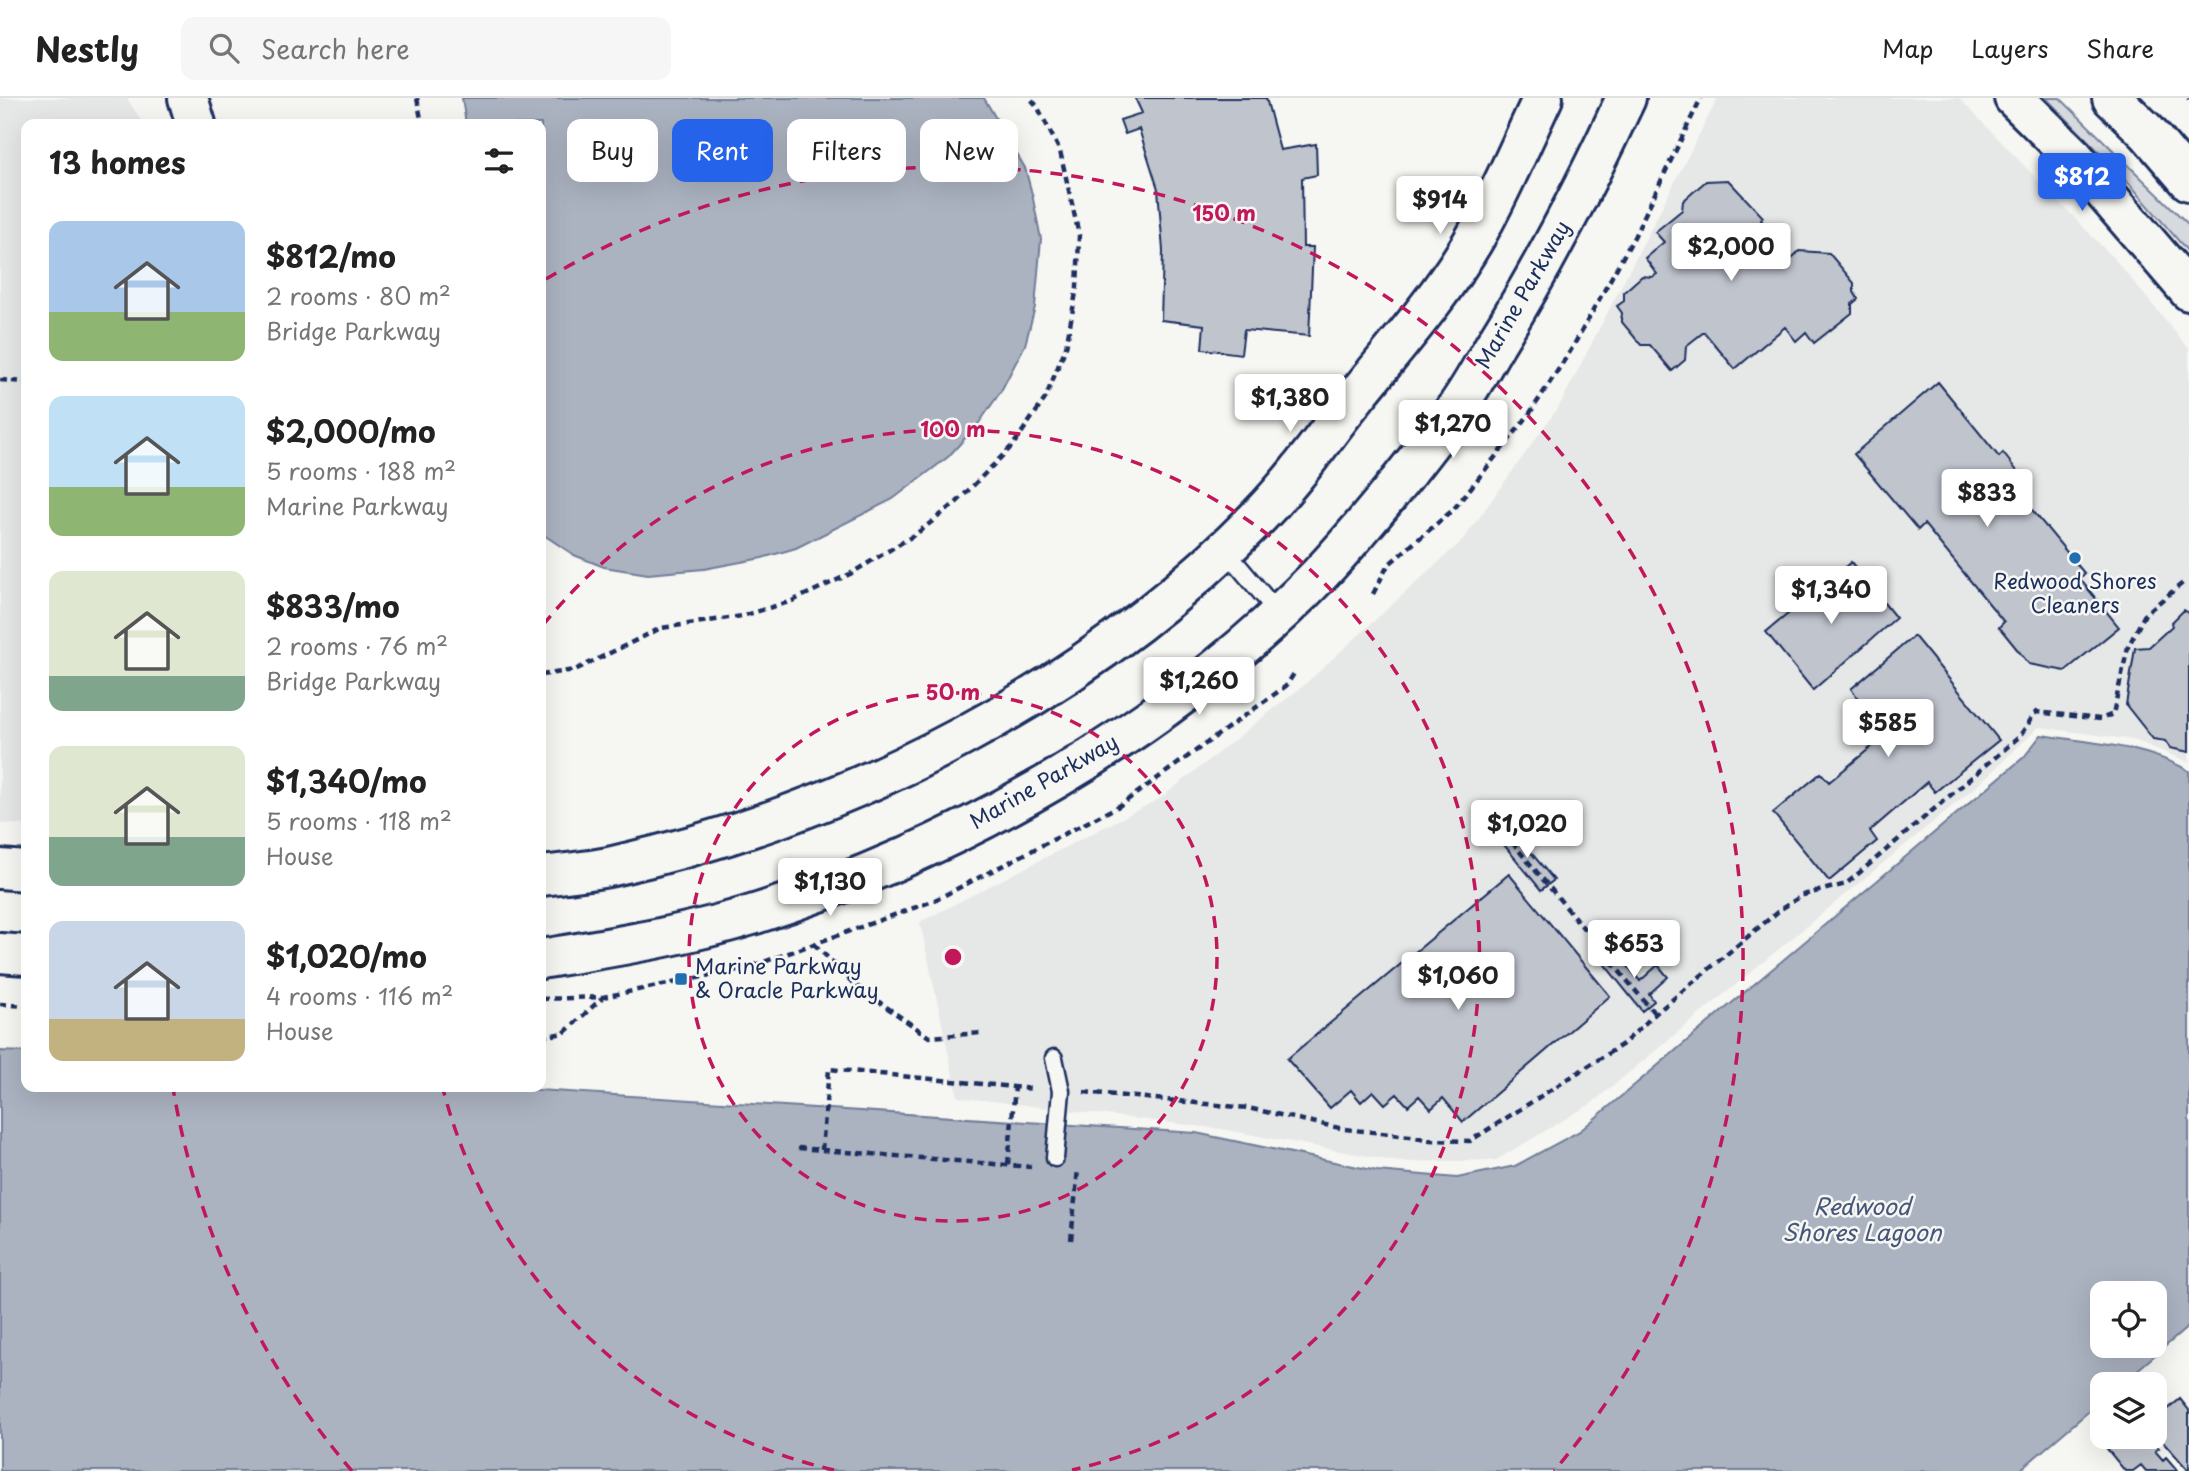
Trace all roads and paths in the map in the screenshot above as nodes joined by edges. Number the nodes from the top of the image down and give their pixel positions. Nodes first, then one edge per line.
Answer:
1 (188, 98) edge
2 (417, 98) edge
3 (1030, 98) edge
4 (1543, 98) edge
5 (1626, 98) edge
6 (1701, 98) edge
7 (2014, 98) edge
8 (2112, 98) edge
9 (194, 119) edge
10 (421, 119) edge
11 (2189, 181) edge
12 (2189, 291) edge
13 (0, 380) edge
14 (21, 382) edge
15 (1225, 550) junction
16 (2184, 582) dead end
17 (1373, 594) dead end
18 (1279, 614) junction
19 (546, 674) edge
20 (1481, 805) dead end
21 (0, 869) edge
22 (21, 871) edge
23 (546, 875) edge
24 (814, 944) dead end
25 (0, 953) edge
26 (21, 955) edge
27 (546, 958) edge
28 (546, 999) edge
29 (0, 1004) edge
30 (21, 1006) edge
31 (1655, 1014) junction
32 (981, 1033) dead end
33 (546, 1036) edge
34 (1054, 1058) dead end
35 (1015, 1087) junction
36 (1061, 1091) junction
37 (799, 1148) dead end
38 (822, 1150) junction
39 (1055, 1158) dead end
40 (1008, 1164) junction
41 (1035, 1167) dead end

1 - 9 main road
2 - 10 path
3 - 19 path
4 - 15 main road
5 - 18 main road, Marine Parkway
6 - 17 path
7 - 12 main road
8 - 11 main road
13 - 14 path
15 - 18 lane
15 - 23 main road
16 - 31 path
18 - 27 main road, Marine Parkway
20 - 31 path
21 - 22 main road
24 - 32 path
25 - 26 main road
28 - 33 path
29 - 30 path
31 - 36 path
34 - 36 lane
35 - 36 path
35 - 38 path
35 - 40 path
36 - 39 lane
37 - 38 path
38 - 40 path
40 - 41 path

